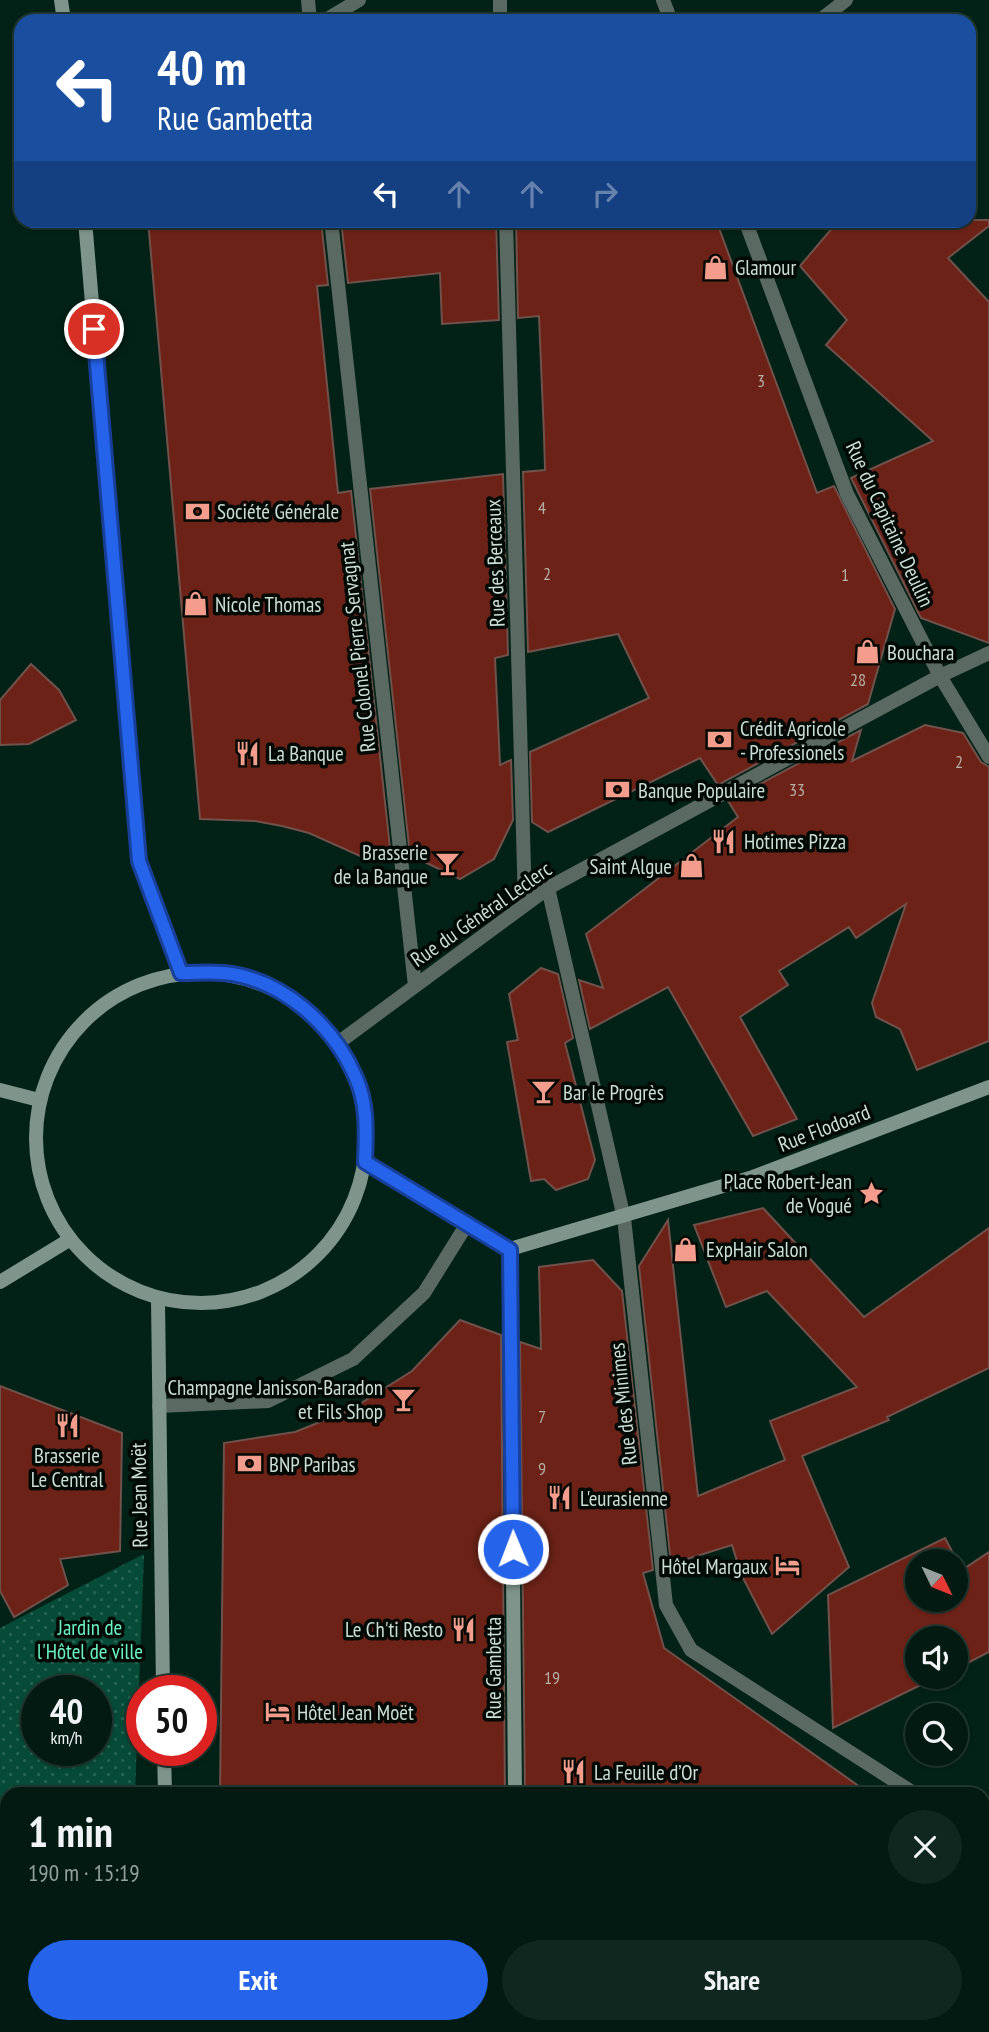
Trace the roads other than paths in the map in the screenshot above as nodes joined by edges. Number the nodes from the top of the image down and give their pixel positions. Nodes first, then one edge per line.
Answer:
1 (359, 0) edge
2 (846, 0) edge
3 (336, 14) edge
4 (828, 14) edge
5 (86, 228) edge
6 (332, 228) edge
7 (506, 228) edge
8 (748, 228) edge
9 (989, 653) edge
10 (940, 676) junction
11 (989, 757) edge
12 (548, 888) junction
13 (525, 905) junction
14 (181, 973) junction
15 (415, 986) junction
16 (338, 1043) junction
17 (989, 1087) edge
18 (0, 1090) edge
19 (38, 1100) junction
20 (365, 1162) junction
21 (624, 1218) junction
22 (467, 1224) junction
23 (69, 1240) junction
24 (510, 1250) junction
25 (0, 1282) edge
26 (158, 1299) junction
27 (159, 1406) junction
28 (163, 1675) edge
29 (164, 1766) edge
30 (165, 1787) edge
31 (515, 1787) edge
32 (904, 1787) edge

1 - 3 street
2 - 4 street
5 - 14 main road
6 - 15 street, Rue Colonel Pierre Servagnat
7 - 13 street, Rue des Berceaux
8 - 10 street, Rue du Capitaine Deullin
9 - 10 street, Rue du Général Leclerc
10 - 11 street, Rue du Capitaine Deullin
10 - 12 street, Rue du Général Leclerc
12 - 13 street, Rue du Général Leclerc
12 - 21 street, Rue des Minimes
13 - 15 street, Rue du Général Leclerc
14 - 16 main road
14 - 19 main road
15 - 16 street, Rue du Général Leclerc
16 - 20 main road
17 - 21 main road, Rue Flodoard
18 - 19 main road
19 - 23 main road
20 - 22 main road
20 - 26 main road
21 - 24 main road, Rue Flodoard
21 - 32 street, Rue des Minimes
22 - 24 main road
22 - 27 street
23 - 25 main road
23 - 26 main road
24 - 31 main road, Rue Gambetta
26 - 27 main road, Rue Jean Moët
27 - 28 main road, Rue Jean Moët
29 - 30 main road

